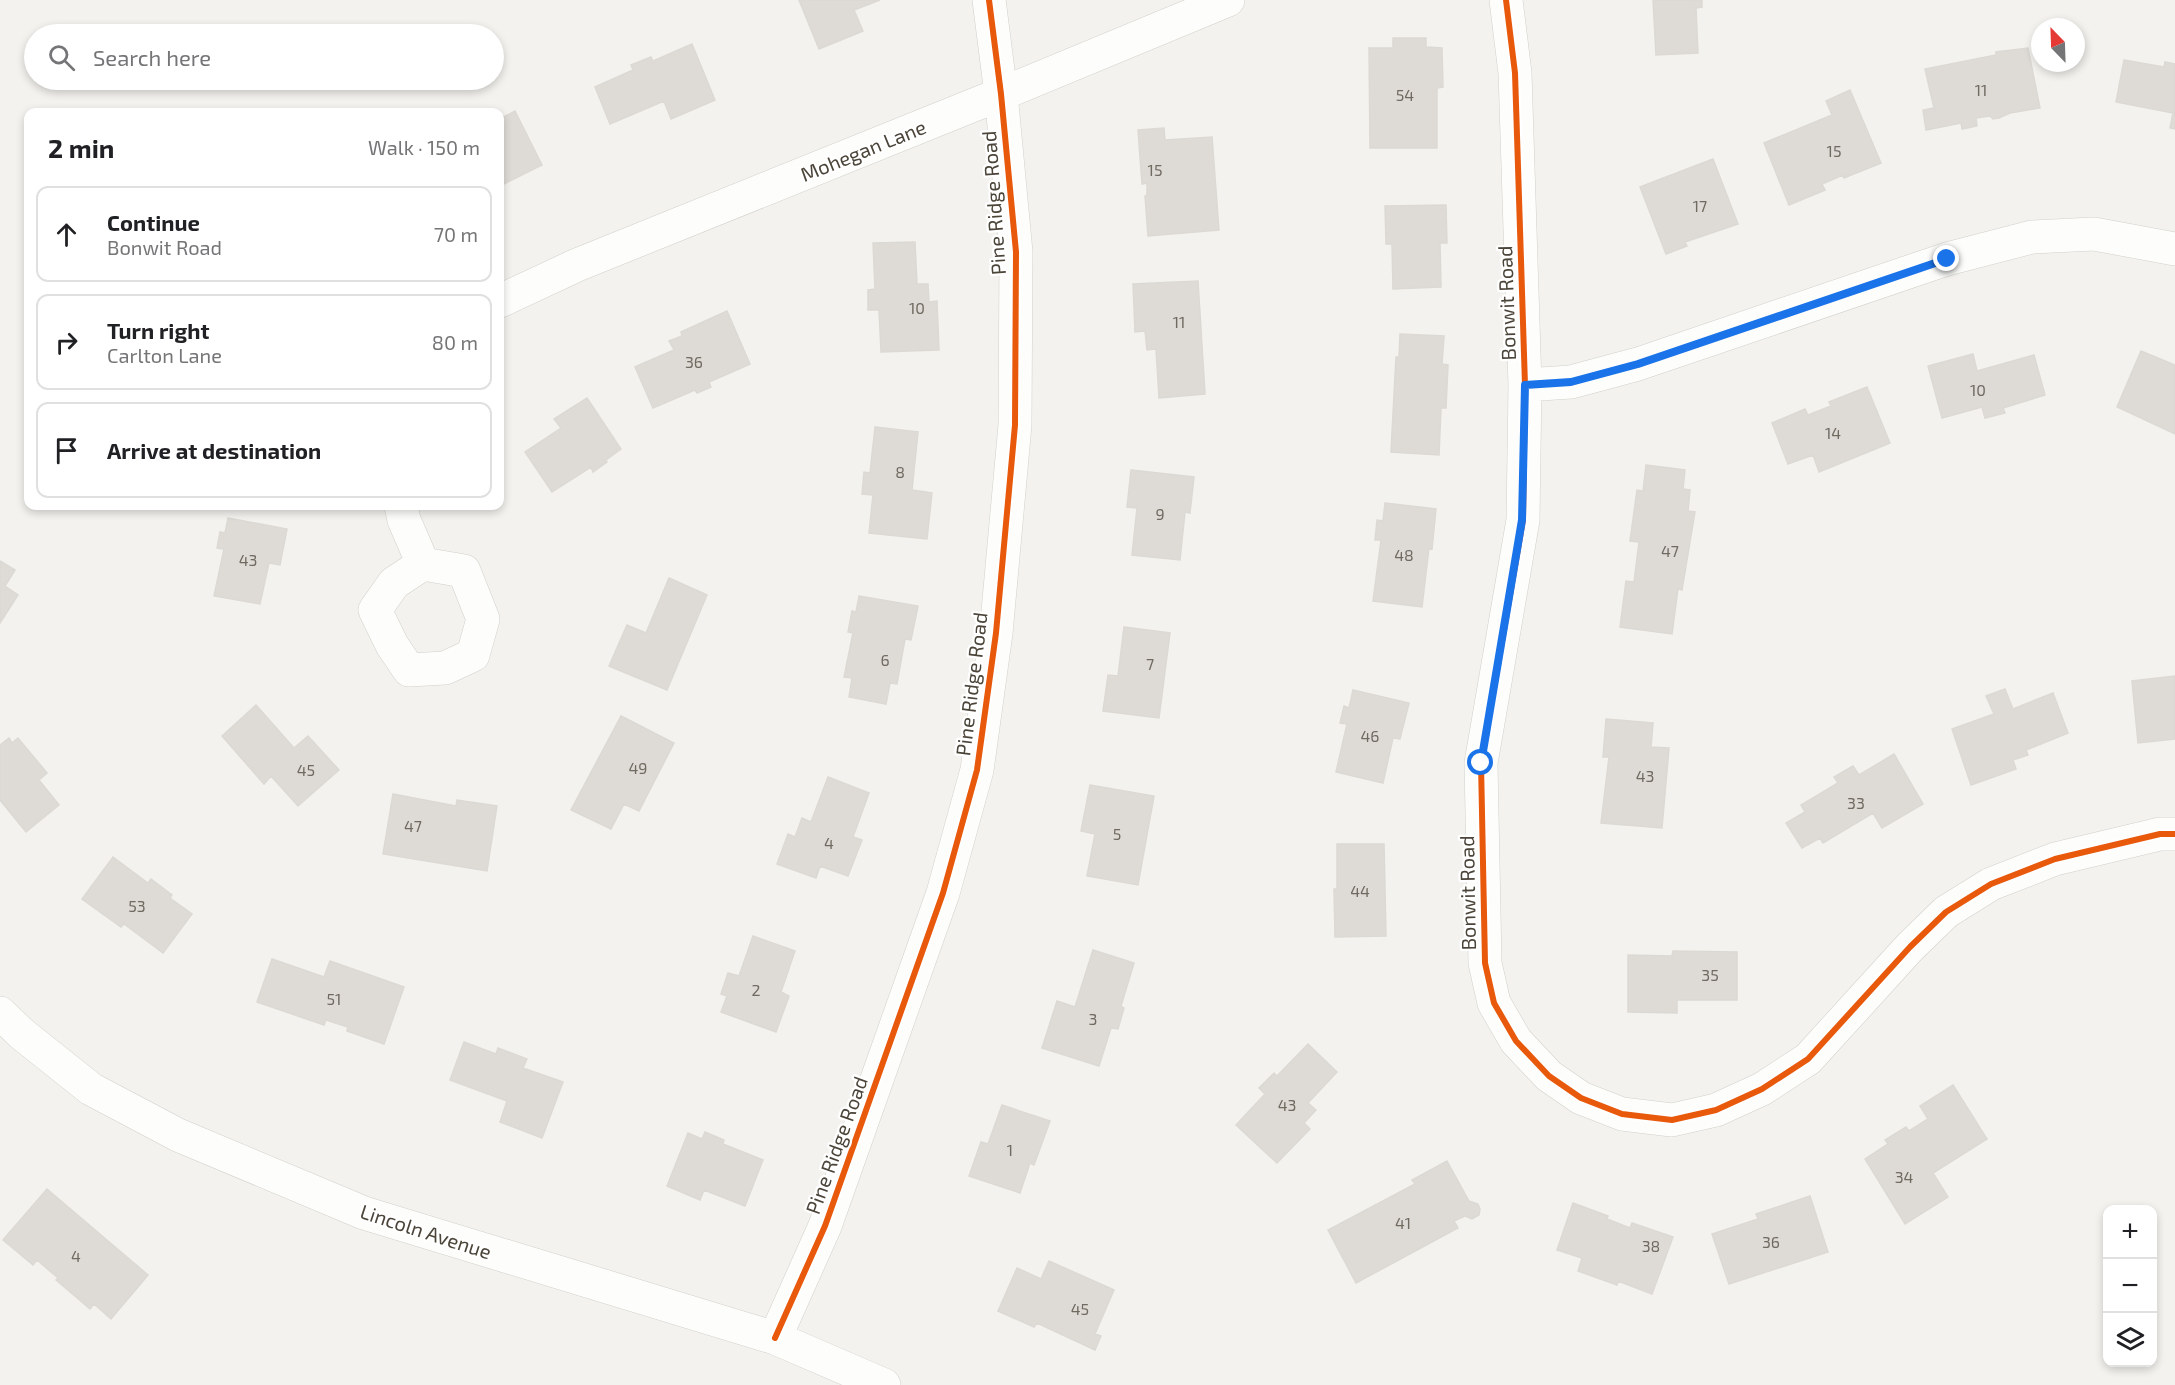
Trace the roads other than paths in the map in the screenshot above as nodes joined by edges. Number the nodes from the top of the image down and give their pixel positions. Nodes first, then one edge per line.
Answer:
1 (988, 0) edge
2 (1228, 0) edge
3 (1506, 0) edge
4 (1001, 94) junction
5 (2175, 249) edge
6 (504, 299) edge
7 (1525, 385) junction
8 (402, 510) edge
9 (423, 564) dead end
10 (2175, 834) edge
11 (0, 1013) edge
12 (775, 1338) junction
13 (884, 1385) edge

1 - 4 street, Pine Ridge Road
2 - 4 street, Mohegan Lane
3 - 7 street, Bonwit Road
4 - 6 street, Mohegan Lane
4 - 12 street, Pine Ridge Road
5 - 7 street
7 - 10 street, Bonwit Road
8 - 9 street
11 - 12 street, Lincoln Avenue
12 - 13 street, Lincoln Avenue

